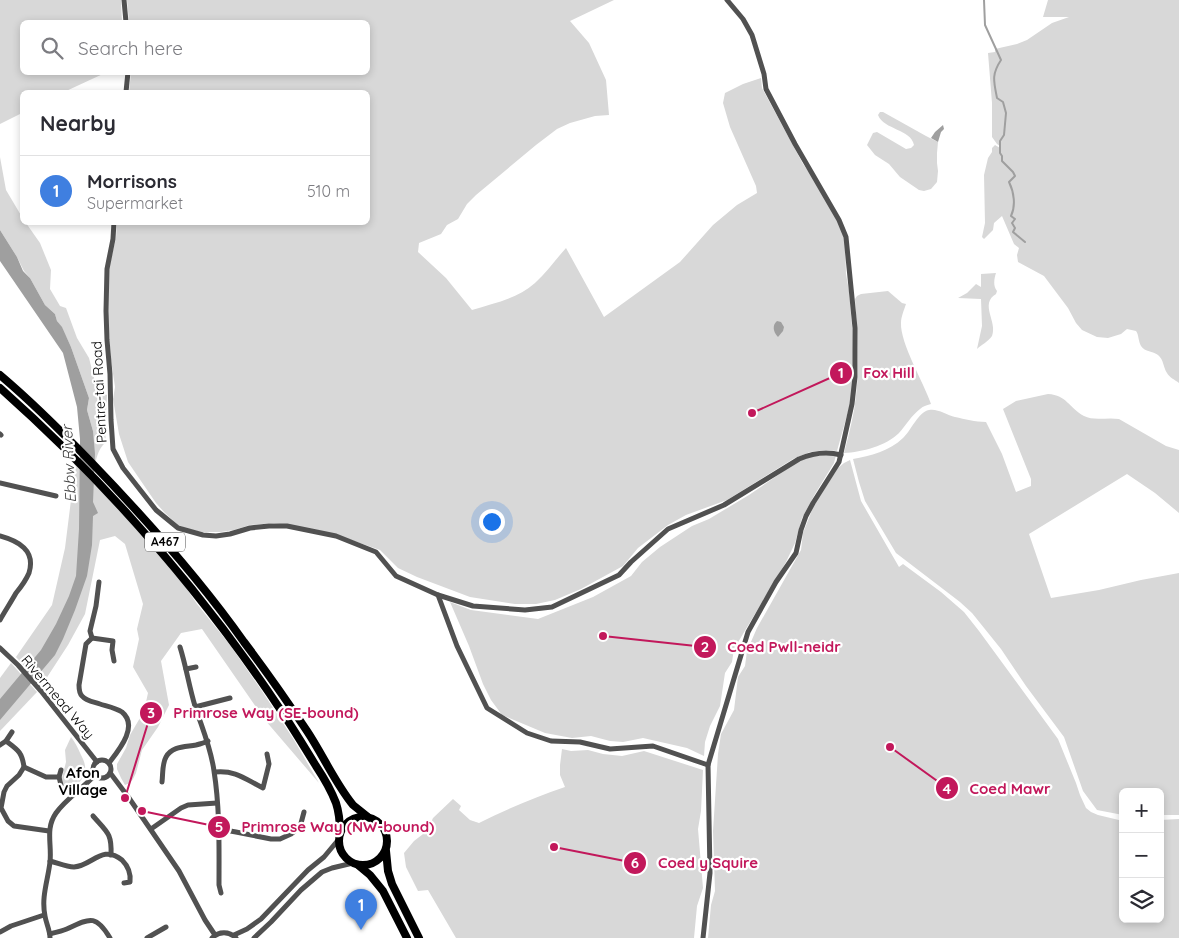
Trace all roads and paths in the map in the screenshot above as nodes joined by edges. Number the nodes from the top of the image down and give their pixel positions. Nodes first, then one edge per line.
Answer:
1 (124, 0) edge
2 (727, 0) edge
3 (126, 20) edge
4 (128, 75) edge
5 (126, 90) edge
6 (114, 225) edge
7 (0, 375) edge
8 (0, 388) edge
9 (841, 455) junction
10 (0, 483) edge
11 (56, 496) dead end
12 (0, 536) edge
13 (98, 582) dead end
14 (438, 595) junction
15 (0, 620) edge
16 (92, 638) junction
17 (180, 647) dead end
18 (0, 648) edge
19 (114, 661) dead end
20 (196, 667) dead end
21 (186, 669) junction
22 (230, 698) dead end
23 (195, 707) junction
24 (12, 732) dead end
25 (6, 740) junction
26 (208, 742) junction
27 (0, 745) edge
28 (267, 754) dead end
29 (97, 762) junction
30 (109, 763) junction
31 (708, 765) junction
32 (24, 767) junction
33 (61, 770) dead end
34 (214, 772) junction
35 (111, 774) junction
36 (95, 775) junction
37 (59, 777) junction
38 (162, 782) dead end
39 (61, 785) dead end
40 (218, 803) junction
41 (304, 812) dead end
42 (93, 816) dead end
43 (368, 817) junction
44 (151, 829) junction
45 (219, 829) junction
46 (49, 831) junction
47 (340, 836) junction
48 (386, 851) junction
49 (111, 854) junction
50 (50, 861) junction
51 (356, 864) junction
52 (124, 883) dead end
53 (221, 893) dead end
54 (44, 915) junction
55 (152, 927) dead end
56 (166, 927) dead end
57 (0, 932) edge
58 (155, 934) junction
59 (50, 936) edge
60 (214, 937) edge
61 (235, 937) edge
62 (110, 938) edge
63 (148, 938) edge
64 (254, 938) edge
65 (407, 938) edge
66 (419, 938) edge
67 (703, 938) edge

1 - 3 street
2 - 9 street
4 - 5 street
6 - 14 street, Pentre-tai Road
7 - 43 main road, A467
8 - 47 main road, A467
9 - 14 street, Pentre-tai Road
9 - 31 street
10 - 11 street
12 - 15 street
13 - 16 street
14 - 31 street
16 - 19 street
16 - 30 street
17 - 21 street
18 - 29 street, Rivermead Way
20 - 21 street
21 - 23 street
22 - 23 street
23 - 26 street
24 - 25 street
25 - 27 street
25 - 32 street
26 - 34 street
26 - 38 street
28 - 34 street
29 - 30 street
29 - 36 street
30 - 35 street
31 - 67 street
32 - 37 street
32 - 46 street
33 - 37 street
34 - 40 street
35 - 36 street
35 - 44 street
36 - 46 street
37 - 39 street
40 - 44 street
40 - 45 street
41 - 45 street
42 - 49 street
43 - 47 main road
43 - 48 main road
44 - 60 street
45 - 53 street
46 - 50 street
47 - 51 main road
47 - 61 street
48 - 51 main road
48 - 66 main road
49 - 50 street
49 - 52 street
50 - 54 street
51 - 64 street
51 - 65 main road
54 - 57 street
54 - 59 street
55 - 58 street
56 - 58 street
58 - 63 street
59 - 62 street
60 - 61 street

